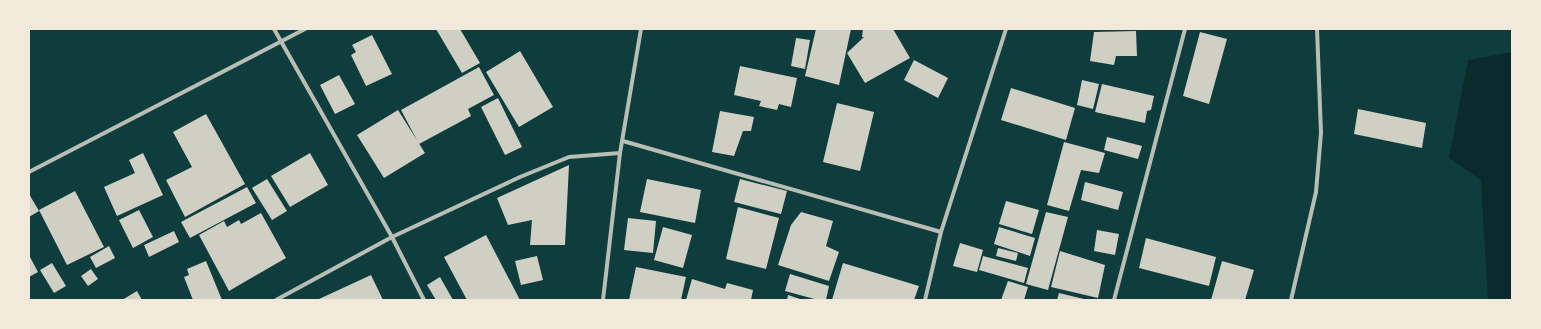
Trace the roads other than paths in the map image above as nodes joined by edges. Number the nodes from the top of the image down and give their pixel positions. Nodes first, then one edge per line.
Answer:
1 (274, 29) edge
2 (305, 29) edge
3 (641, 29) edge
4 (1006, 29) edge
5 (1185, 29) edge
6 (1317, 29) edge
7 (280, 42) junction
8 (623, 141) junction
9 (620, 153) junction
10 (29, 172) edge
11 (941, 232) junction
12 (392, 237) junction
13 (276, 300) edge
14 (424, 300) edge
15 (603, 300) edge
16 (925, 300) edge
17 (1114, 300) edge
18 (1291, 300) edge

1 - 7 street
2 - 7 street
3 - 8 street
4 - 11 street
5 - 17 street
6 - 18 street
7 - 10 street
7 - 12 street
8 - 9 street
8 - 11 street
9 - 12 street
9 - 15 street
11 - 16 street
12 - 13 street
12 - 14 street

